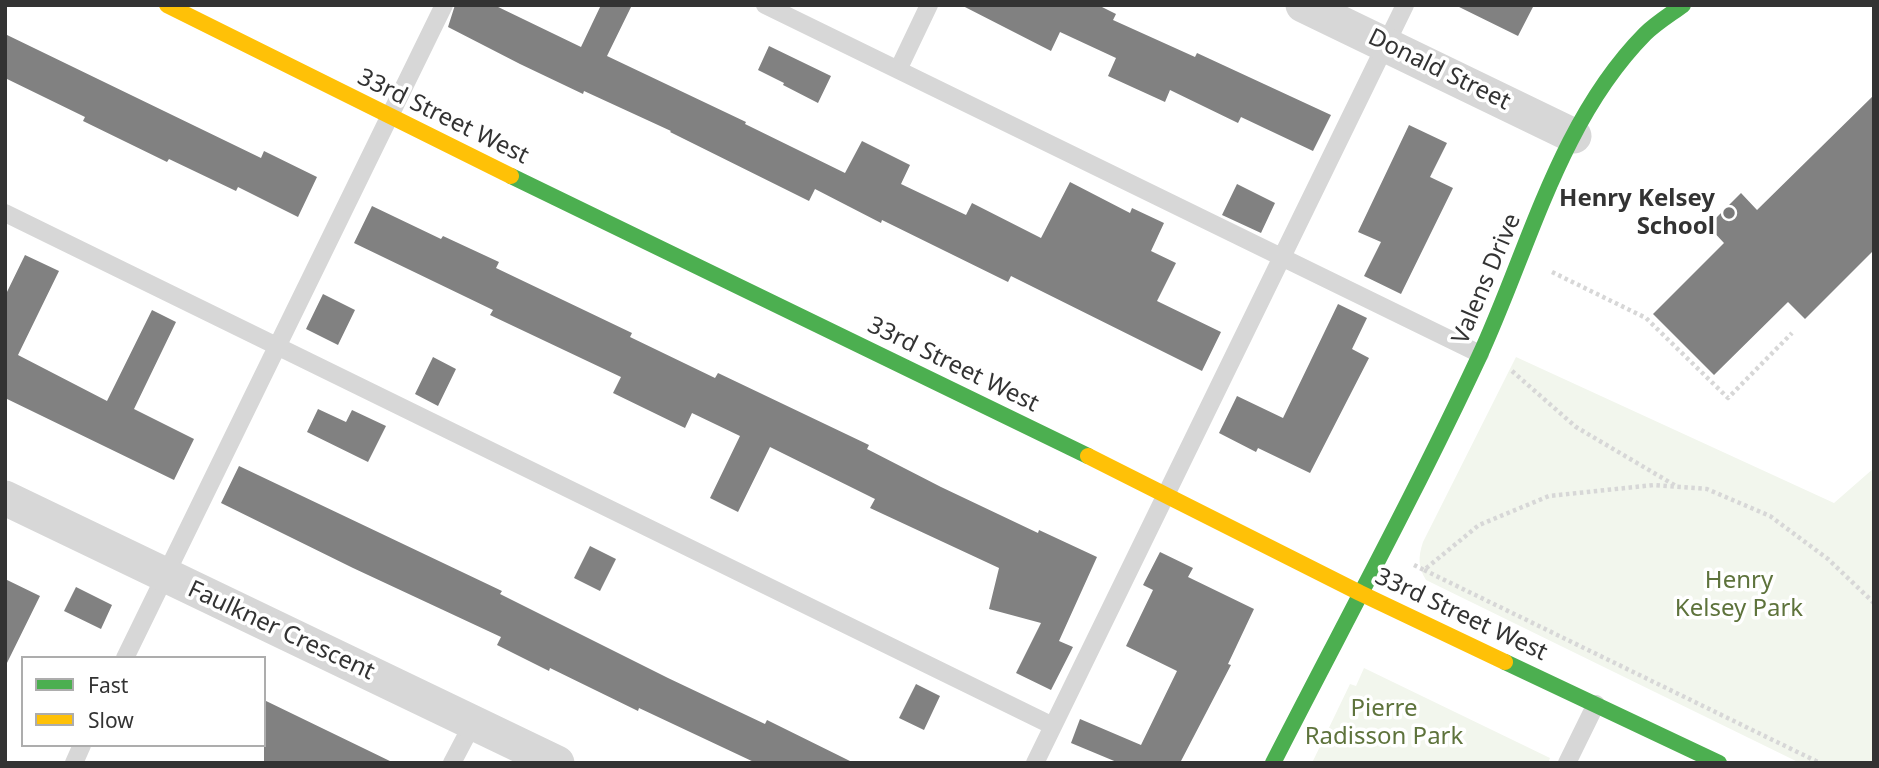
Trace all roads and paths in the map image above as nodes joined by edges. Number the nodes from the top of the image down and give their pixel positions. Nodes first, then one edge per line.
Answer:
1 (444, 5) edge
2 (765, 5) edge
3 (929, 5) edge
4 (1303, 5) edge
5 (1405, 5) edge
6 (1683, 5) edge
7 (180, 8) edge
8 (1387, 44) junction
9 (898, 70) junction
10 (390, 117) junction
11 (1574, 135) junction
12 (5, 213) edge
13 (1283, 257) junction
14 (1551, 271) dead end
15 (1792, 333) dead end
16 (278, 345) junction
17 (1480, 354) junction
18 (1505, 365) dead end
19 (1676, 486) junction
20 (1166, 494) junction
21 (5, 498) edge
22 (1383, 550) junction
23 (1424, 570) junction
24 (164, 576) junction
25 (1360, 593) junction
26 (1874, 603) edge
27 (126, 656) edge
28 (1597, 704) junction
29 (474, 723) junction
30 (1053, 726) junction
31 (81, 747) edge
32 (550, 761) edge
33 (74, 763) edge
34 (452, 763) edge
35 (1035, 763) edge
36 (1273, 763) edge
37 (1567, 763) edge
38 (1719, 763) edge
39 (1820, 763) edge

1 - 10 lane
2 - 9 lane
3 - 9 lane
4 - 8 street, Donald Street
5 - 8 lane
6 - 11 main road, Valens Drive
7 - 10 main road, 33rd Street West
8 - 11 street, Donald Street
8 - 13 lane
9 - 13 lane
10 - 16 lane
10 - 20 main road, 33rd Street West
11 - 17 main road, Valens Drive
12 - 16 lane
13 - 17 lane
13 - 20 lane
14 - 15 path
16 - 24 lane
16 - 30 lane
17 - 22 main road, Valens Drive
18 - 19 path
19 - 23 path
19 - 26 path
20 - 25 main road, 33rd Street West
20 - 30 lane
21 - 24 street, Faulkner Crescent
22 - 23 path
22 - 25 main road, Valens Drive
23 - 39 path
24 - 27 lane
24 - 29 street, Faulkner Crescent
25 - 28 main road, 33rd Street West
25 - 36 main road
28 - 37 lane
28 - 38 main road, 33rd Street West
29 - 32 street, Faulkner Crescent
29 - 34 lane
30 - 35 lane
31 - 33 lane

